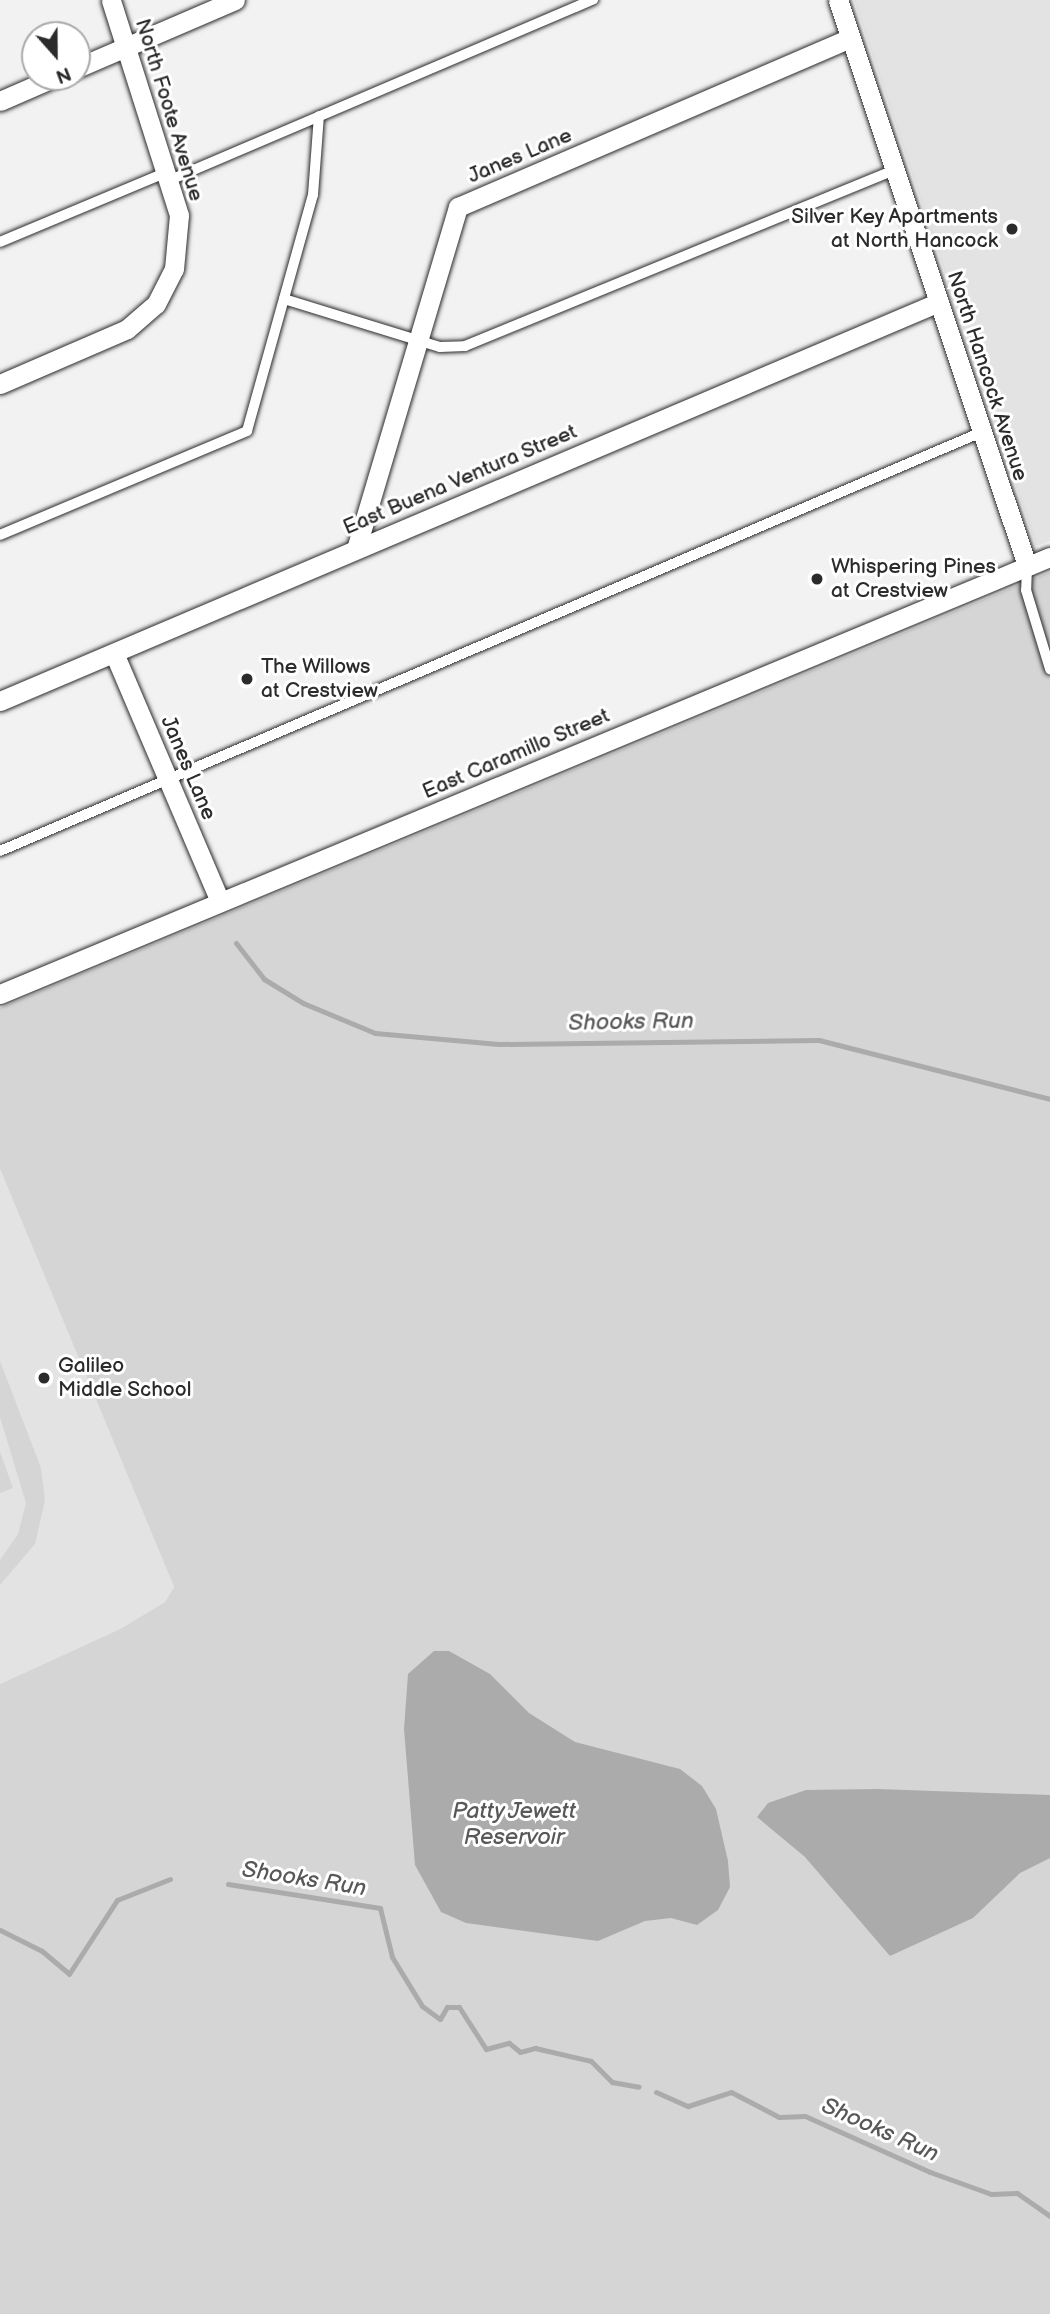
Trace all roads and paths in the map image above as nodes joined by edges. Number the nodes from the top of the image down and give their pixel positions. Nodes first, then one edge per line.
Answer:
1 (111, 0) edge
2 (235, 0) edge
3 (593, 0) edge
4 (838, 0) edge
5 (850, 38) junction
6 (126, 47) junction
7 (91, 62) edge
8 (23, 91) edge
9 (0, 101) edge
10 (320, 116) junction
11 (894, 170) junction
12 (169, 176) junction
13 (0, 242) edge
14 (284, 299) junction
15 (939, 302) junction
16 (418, 340) junction
17 (0, 384) edge
18 (982, 432) junction
19 (0, 535) edge
20 (356, 550) junction
21 (1050, 557) edge
22 (1027, 566) junction
23 (114, 653) junction
24 (1050, 669) edge
25 (0, 701) edge
26 (168, 779) junction
27 (0, 851) edge
28 (220, 901) junction
29 (0, 994) edge

1 - 6 street, North Foote Avenue
2 - 6 street
3 - 10 lane
4 - 5 street, North Hancock Avenue
5 - 11 street, North Hancock Avenue
5 - 16 street, Janes Lane
6 - 7 street
6 - 12 street, North Foote Avenue
8 - 9 street
10 - 12 lane
10 - 14 lane
11 - 15 street, North Hancock Avenue
11 - 16 lane
12 - 13 lane
12 - 17 street, North Foote Avenue
14 - 16 lane
14 - 19 lane
15 - 18 street, North Hancock Avenue
15 - 20 street, East Buena Ventura Street
16 - 20 street, Janes Lane
18 - 22 street, North Hancock Avenue
18 - 26 lane
20 - 23 street, East Buena Ventura Street
21 - 22 street, East Caramillo Street
22 - 24 lane
22 - 28 street, East Caramillo Street
23 - 25 street, East Buena Ventura Street
23 - 26 street, Janes Lane
26 - 27 lane
26 - 28 street, Janes Lane
28 - 29 street, East Caramillo Street

